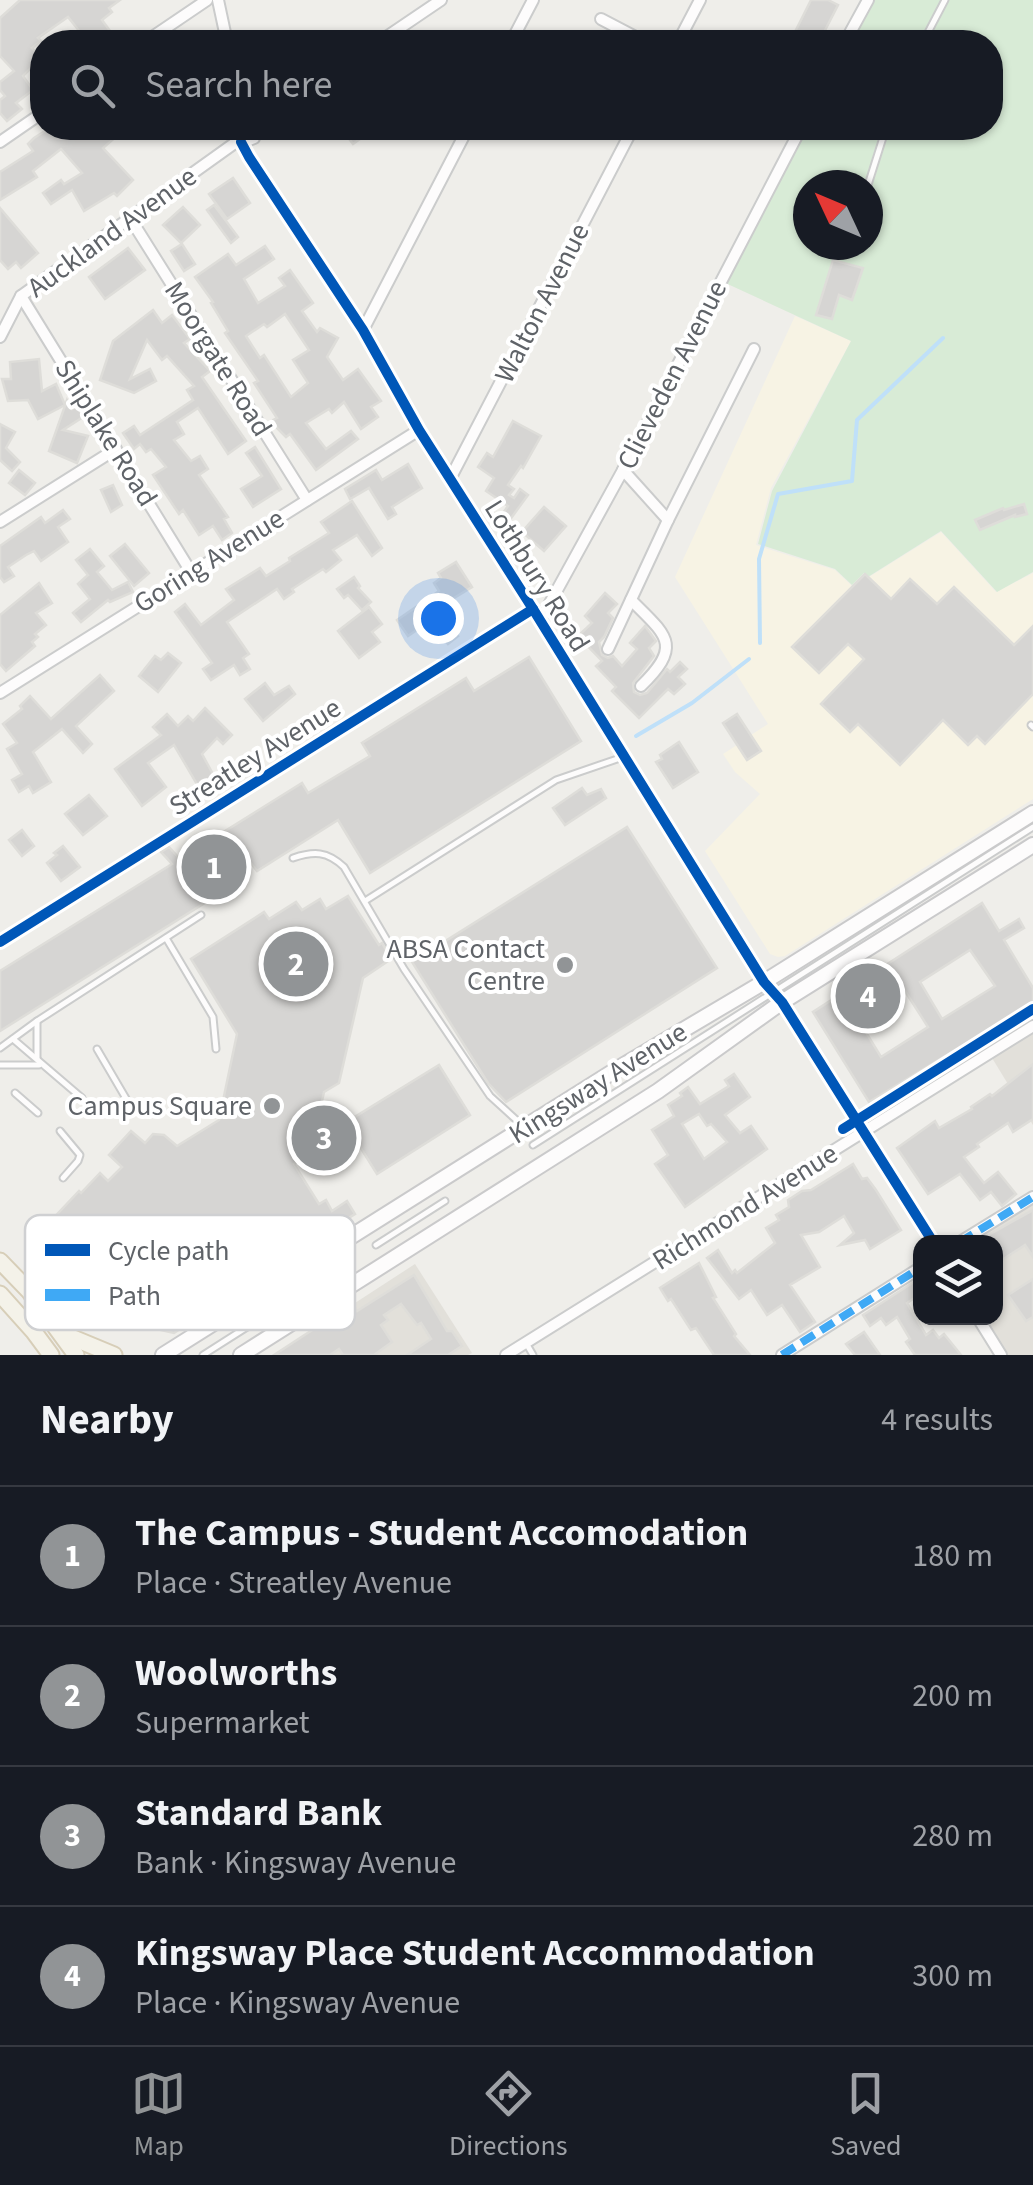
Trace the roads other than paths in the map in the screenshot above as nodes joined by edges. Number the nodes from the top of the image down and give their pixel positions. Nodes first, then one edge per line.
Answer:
1 (207, 0) edge
2 (218, 0) edge
3 (440, 0) edge
4 (533, 0) edge
5 (700, 0) edge
6 (868, 0) edge
7 (945, 0) edge
8 (601, 18) dead end
9 (162, 30) edge
10 (225, 30) edge
11 (396, 30) edge
12 (518, 30) edge
13 (623, 30) edge
14 (684, 30) edge
15 (852, 30) edge
16 (929, 30) edge
17 (30, 121) edge
18 (233, 140) edge
19 (243, 140) edge
20 (462, 140) edge
21 (627, 140) edge
22 (795, 140) edge
23 (882, 140) edge
24 (0, 142) edge
25 (873, 170) edge
26 (130, 218) junction
27 (21, 296) junction
28 (363, 330) junction
29 (0, 337) edge
30 (754, 349) dead end
31 (419, 430) junction
32 (116, 449) junction
33 (623, 470) junction
34 (450, 479) junction
35 (307, 500) junction
36 (668, 520) junction
37 (0, 522) edge
38 (191, 572) junction
39 (632, 600) junction
40 (533, 609) junction
41 (540, 621) junction
42 (608, 649) dead end
43 (641, 686) dead end
44 (0, 692) edge
45 (623, 757) junction
46 (1033, 813) edge
47 (1033, 827) edge
48 (1033, 845) edge
49 (293, 858) dead end
50 (365, 901) junction
51 (201, 915) dead end
52 (166, 938) junction
53 (0, 942) edge
54 (773, 992) junction
55 (37, 1021) junction
56 (1033, 1026) edge
57 (13, 1039) junction
58 (1, 1048) edge
59 (97, 1049) dead end
60 (216, 1049) dead end
61 (40, 1063) junction
62 (0, 1065) edge
63 (15, 1093) dead end
64 (82, 1098) dead end
65 (131, 1107) dead end
66 (38, 1114) dead end
67 (526, 1128) junction
68 (60, 1131) dead end
69 (864, 1132) junction
70 (533, 1145) dead end
71 (62, 1178) dead end
72 (1033, 1197) edge
73 (445, 1201) dead end
74 (355, 1235) edge
75 (929, 1235) edge
76 (971, 1235) edge
77 (376, 1245) dead end
78 (0, 1262) edge
79 (913, 1272) edge
80 (355, 1283) edge
81 (25, 1287) edge
82 (0, 1294) edge
83 (25, 1322) edge
84 (982, 1325) edge
85 (32, 1330) edge
86 (60, 1330) edge
87 (203, 1330) edge
88 (242, 1330) edge
89 (280, 1330) edge
90 (62, 1333) junction
91 (526, 1343) junction
92 (51, 1355) edge
93 (76, 1355) edge
94 (114, 1355) edge
95 (163, 1355) edge
96 (203, 1355) edge
97 (241, 1355) edge
98 (506, 1355) edge
99 (533, 1355) edge
100 (782, 1355) edge
101 (1001, 1355) edge

1 - 9 street
2 - 10 street
3 - 11 street
4 - 12 street
5 - 14 street
6 - 15 street
7 - 16 lane
8 - 13 street
17 - 24 street
18 - 26 street, Auckland Avenue
19 - 28 street, Lothbury Road
20 - 28 street
21 - 34 street, Walton Avenue
22 - 33 street, Clieveden Avenue
23 - 25 lane
26 - 27 street, Auckland Avenue
26 - 35 street, Moorgate Road
27 - 29 street, Auckland Avenue
27 - 32 street, Shiplake Road
28 - 31 street, Lothbury Road
30 - 36 street
31 - 34 street, Lothbury Road
31 - 35 street, Goring Avenue
32 - 37 street
32 - 38 street, Shiplake Road
33 - 36 street
33 - 41 street, Clieveden Avenue
34 - 40 street, Lothbury Road
35 - 38 street, Goring Avenue
36 - 39 street
38 - 44 street, Goring Avenue
39 - 42 street
39 - 43 street
40 - 41 street, Lothbury Road
40 - 53 street, Streatley Avenue
41 - 45 street, Lothbury Road
45 - 50 lane
45 - 54 street, Lothbury Road
46 - 54 main road, Kingsway Avenue
47 - 54 lane
48 - 54 main road, Kingsway Avenue
49 - 50 lane
50 - 67 lane
51 - 52 lane
52 - 55 lane
52 - 60 lane
54 - 67 main road, Kingsway Avenue
54 - 69 street, Lothbury Road
54 - 70 lane
54 - 80 main road, Kingsway Avenue
55 - 57 lane
55 - 61 lane
56 - 69 street, Richmond Avenue
57 - 58 lane
57 - 61 lane
59 - 65 lane
61 - 62 lane
61 - 64 lane
63 - 66 lane
67 - 74 main road, Kingsway Avenue
68 - 71 lane
69 - 75 street, Lothbury Road
69 - 91 street, Richmond Avenue
72 - 76 street
73 - 77 lane
78 - 81 main road
79 - 100 street
82 - 83 main road
84 - 101 street
85 - 92 main road
86 - 90 main road
87 - 95 main road, Kingsway Avenue
88 - 96 lane
89 - 97 main road, Kingsway Avenue
90 - 93 main road
90 - 94 main road
91 - 98 street, Richmond Avenue
91 - 99 lane

